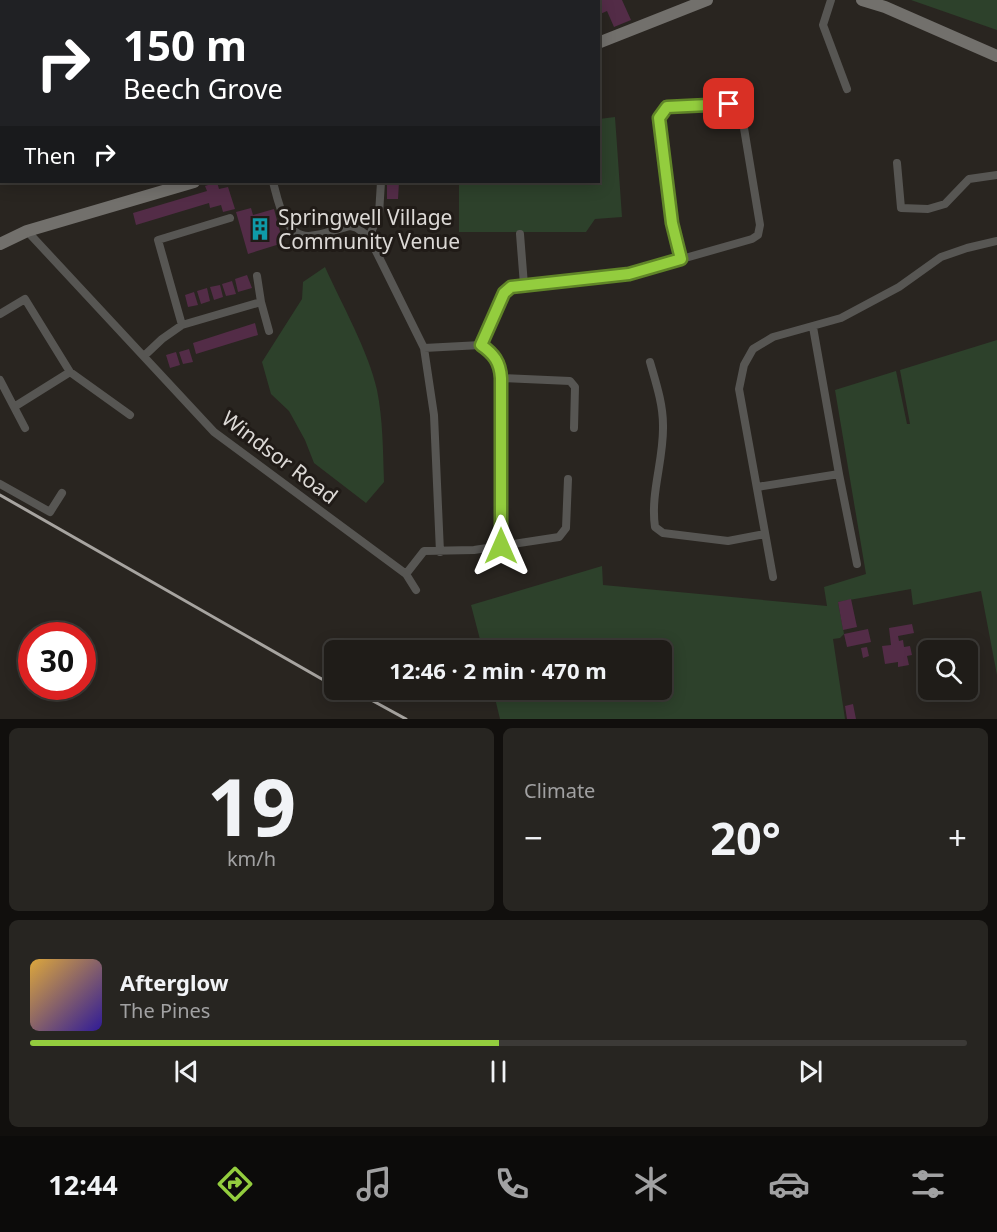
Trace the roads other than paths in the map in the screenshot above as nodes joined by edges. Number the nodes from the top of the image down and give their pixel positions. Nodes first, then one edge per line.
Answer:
1 (707, 0) edge
2 (831, 0) edge
3 (862, 0) edge
4 (600, 43) edge
5 (997, 56) edge
6 (847, 89) dead end
7 (897, 163) dead end
8 (997, 175) edge
9 (191, 183) edge
10 (273, 183) edge
11 (381, 183) edge
12 (230, 218) dead end
13 (27, 231) junction
14 (520, 234) dead end
15 (369, 237) junction
16 (997, 242) edge
17 (0, 244) edge
18 (681, 259) junction
19 (257, 276) dead end
20 (524, 285) junction
21 (261, 303) junction
22 (0, 314) edge
23 (182, 325) junction
24 (813, 327) junction
25 (269, 331) dead end
26 (481, 345) junction
27 (424, 348) junction
28 (144, 356) junction
29 (651, 362) dead end
30 (70, 372) junction
31 (501, 378) junction
32 (0, 380) edge
33 (14, 406) junction
34 (130, 414) dead end
35 (25, 428) dead end
36 (574, 428) dead end
37 (839, 474) junction
38 (568, 479) dead end
39 (0, 484) edge
40 (757, 487) junction
41 (62, 493) dead end
42 (765, 534) junction
43 (501, 546) junction
44 (440, 552) junction
45 (857, 564) dead end
46 (406, 574) junction
47 (773, 577) dead end
48 (416, 590) dead end

1 - 4 main road
2 - 6 street
3 - 5 main road
7 - 8 street
9 - 13 main road
10 - 15 street
11 - 15 street
12 - 23 street
13 - 17 main road
13 - 28 street, Windsor Road
14 - 20 street
15 - 27 street
16 - 24 street
18 - 18 street
18 - 20 street
19 - 21 street
20 - 26 street
21 - 23 street
21 - 25 street
22 - 30 street
23 - 28 street
24 - 37 street
24 - 40 street
26 - 27 street
26 - 31 street
27 - 44 street
28 - 46 street, Windsor Road
29 - 42 street
30 - 33 street
30 - 34 street
31 - 36 street
31 - 43 street
32 - 33 street
33 - 35 street
37 - 40 street
37 - 45 street
38 - 43 street
39 - 41 street
40 - 42 street
42 - 47 street
43 - 44 street
44 - 46 street
46 - 48 street, Windsor Road

